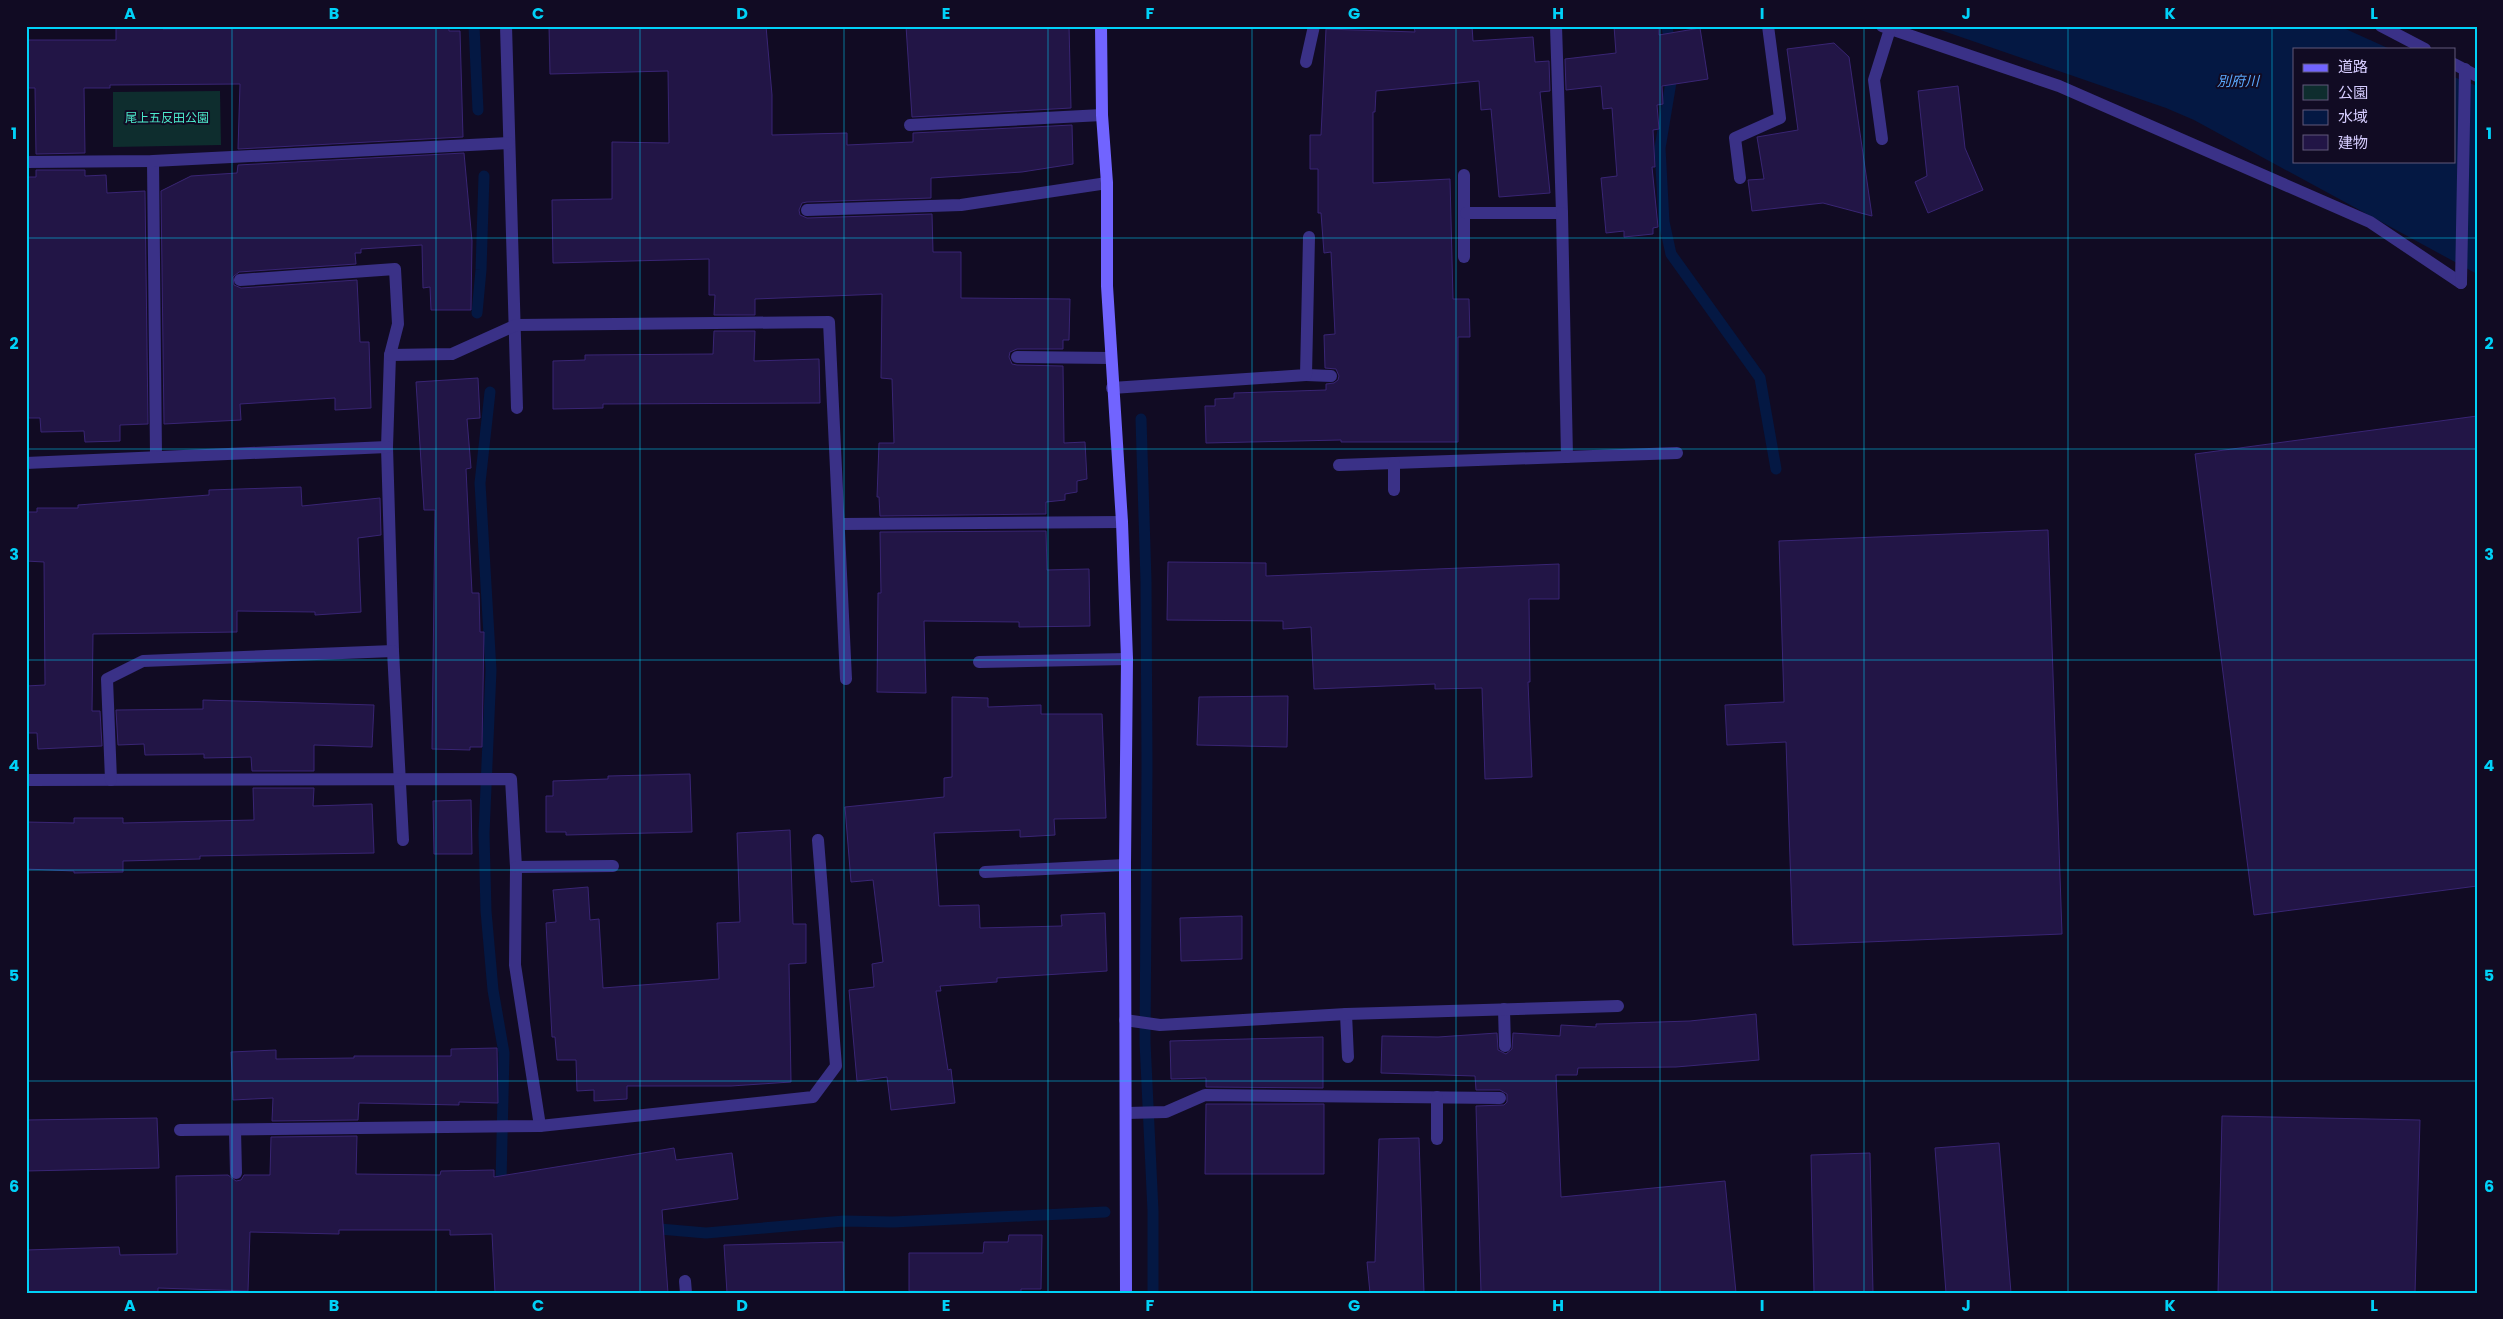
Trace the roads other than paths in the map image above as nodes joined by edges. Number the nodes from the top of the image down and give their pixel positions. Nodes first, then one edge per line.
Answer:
1 (506, 26) edge
2 (1102, 26) edge
3 (1314, 26) edge
4 (1556, 26) edge
5 (1768, 26) edge
6 (2381, 26) edge
7 (1886, 28) edge
8 (2423, 48) edge
9 (1306, 62) dead end
10 (2460, 66) edge
11 (2477, 76) edge
12 (1102, 115) junction
13 (910, 125) dead end
14 (1882, 139) dead end
15 (509, 143) junction
16 (153, 161) junction
17 (26, 162) edge
18 (1464, 176) dead end
19 (1740, 178) dead end
20 (1107, 183) junction
21 (807, 210) dead end
22 (1466, 213) junction
23 (1562, 213) junction
24 (1309, 237) dead end
25 (1464, 257) dead end
26 (240, 280) dead end
27 (516, 326) junction
28 (390, 354) junction
29 (1017, 357) dead end
30 (1111, 358) junction
31 (1306, 375) junction
32 (1331, 376) dead end
33 (1112, 388) junction
34 (517, 408) dead end
35 (387, 447) junction
36 (1677, 452) dead end
37 (156, 456) junction
38 (1567, 457) junction
39 (26, 463) edge
40 (1394, 463) junction
41 (1339, 465) dead end
42 (1394, 490) dead end
43 (1122, 522) junction
44 (840, 524) junction
45 (393, 651) junction
46 (1128, 659) junction
47 (979, 662) dead end
48 (846, 679) dead end
49 (26, 780) edge
50 (111, 780) junction
51 (400, 780) junction
52 (403, 840) dead end
53 (818, 840) dead end
54 (1125, 865) junction
55 (613, 866) dead end
56 (516, 867) junction
57 (985, 872) dead end
58 (1618, 1006) dead end
59 (1504, 1010) junction
60 (1346, 1014) junction
61 (1125, 1020) junction
62 (1505, 1046) dead end
63 (1348, 1057) dead end
64 (1437, 1097) junction
65 (1500, 1098) dead end
66 (1134, 1113) junction
67 (540, 1126) junction
68 (180, 1130) dead end
69 (235, 1130) junction
70 (1437, 1139) dead end
71 (236, 1173) dead end
72 (1126, 1293) edge

1 - 15 street
2 - 12 street
3 - 9 street
4 - 23 street
5 - 19 street
6 - 8 street
7 - 10 street
7 - 14 street
10 - 11 street
12 - 13 street
12 - 20 street
15 - 16 street
15 - 27 street
16 - 17 street
16 - 37 street
18 - 22 street
20 - 21 street
20 - 30 street
22 - 23 street
22 - 25 street
23 - 38 street
24 - 31 street
26 - 28 street
27 - 28 street
27 - 34 street
27 - 44 street
28 - 35 street
29 - 30 street
30 - 33 street
31 - 32 street
31 - 33 street
33 - 43 street
35 - 37 street
35 - 45 street
36 - 38 street
37 - 39 street
38 - 40 street
40 - 41 street
40 - 42 street
43 - 44 street
43 - 46 street
44 - 48 street
45 - 50 street
45 - 51 street
46 - 47 street
46 - 54 street
49 - 50 street
50 - 51 street
51 - 52 street
51 - 56 street
53 - 67 street
54 - 57 street
54 - 61 street
55 - 56 street
56 - 67 street
58 - 59 street
59 - 60 street
59 - 62 street
60 - 61 street
60 - 63 street
61 - 66 street
64 - 65 street
64 - 66 street
64 - 70 street
66 - 72 street
67 - 69 street
68 - 69 street
69 - 71 street

